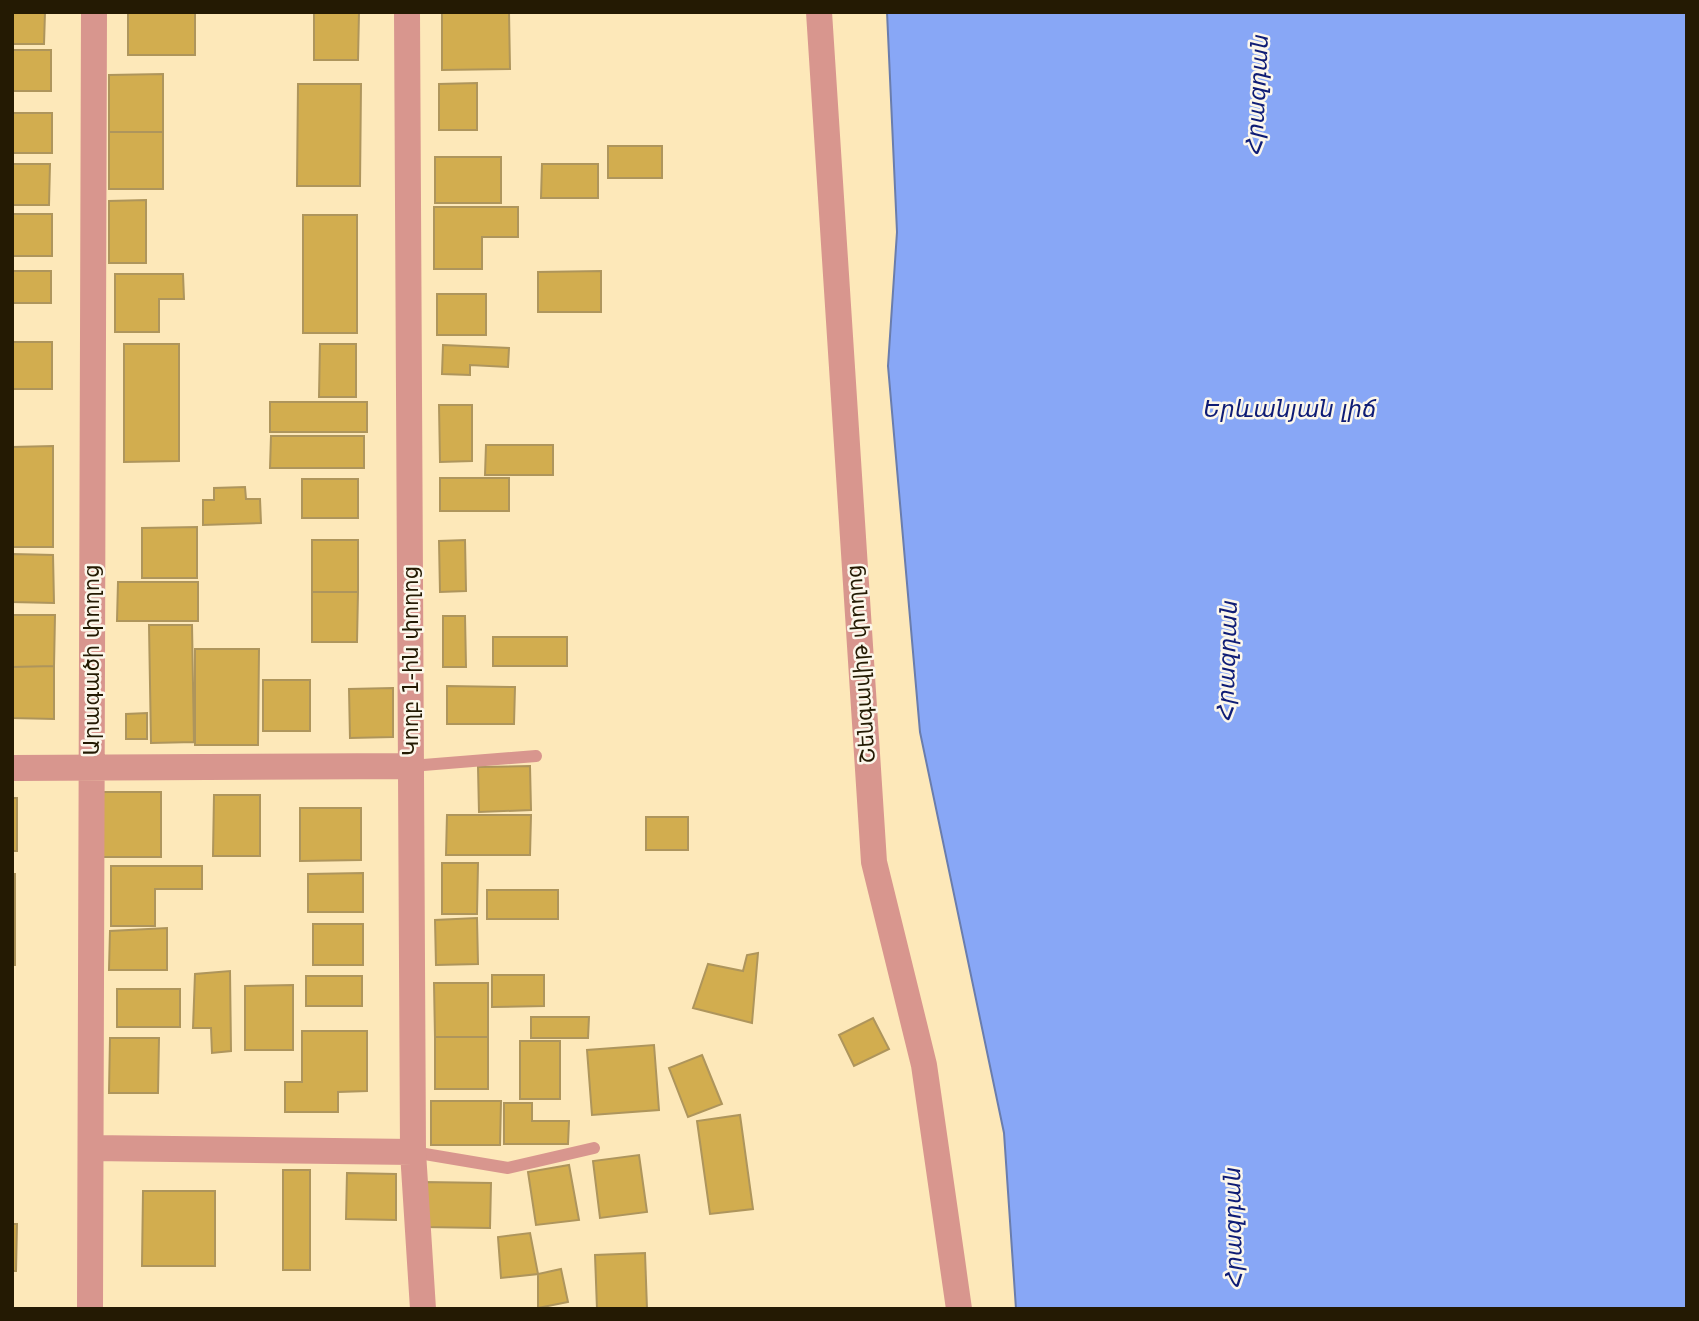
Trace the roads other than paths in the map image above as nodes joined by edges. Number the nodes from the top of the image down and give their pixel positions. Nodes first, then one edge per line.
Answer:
1 (94, 12) edge
2 (407, 12) edge
3 (819, 12) edge
4 (537, 756) dead end
5 (411, 765) junction
6 (92, 767) junction
7 (12, 768) edge
8 (91, 1148) junction
9 (594, 1148) dead end
10 (413, 1152) junction
11 (90, 1309) edge
12 (423, 1309) edge
13 (959, 1309) edge

1 - 6 street, Արագածի փողոց
2 - 5 street, Կողբ 1-ին փողոց
3 - 13 street, Շենգավիթ փողոց
4 - 5 lane
5 - 6 street
5 - 10 street, Կողբ 1-ին փողոց
6 - 7 street
6 - 8 street, Արագածի փողոց
8 - 10 street
8 - 11 street, Արագածի փողոց
9 - 10 lane
10 - 12 street, Կողբ 1-ին փողոց

